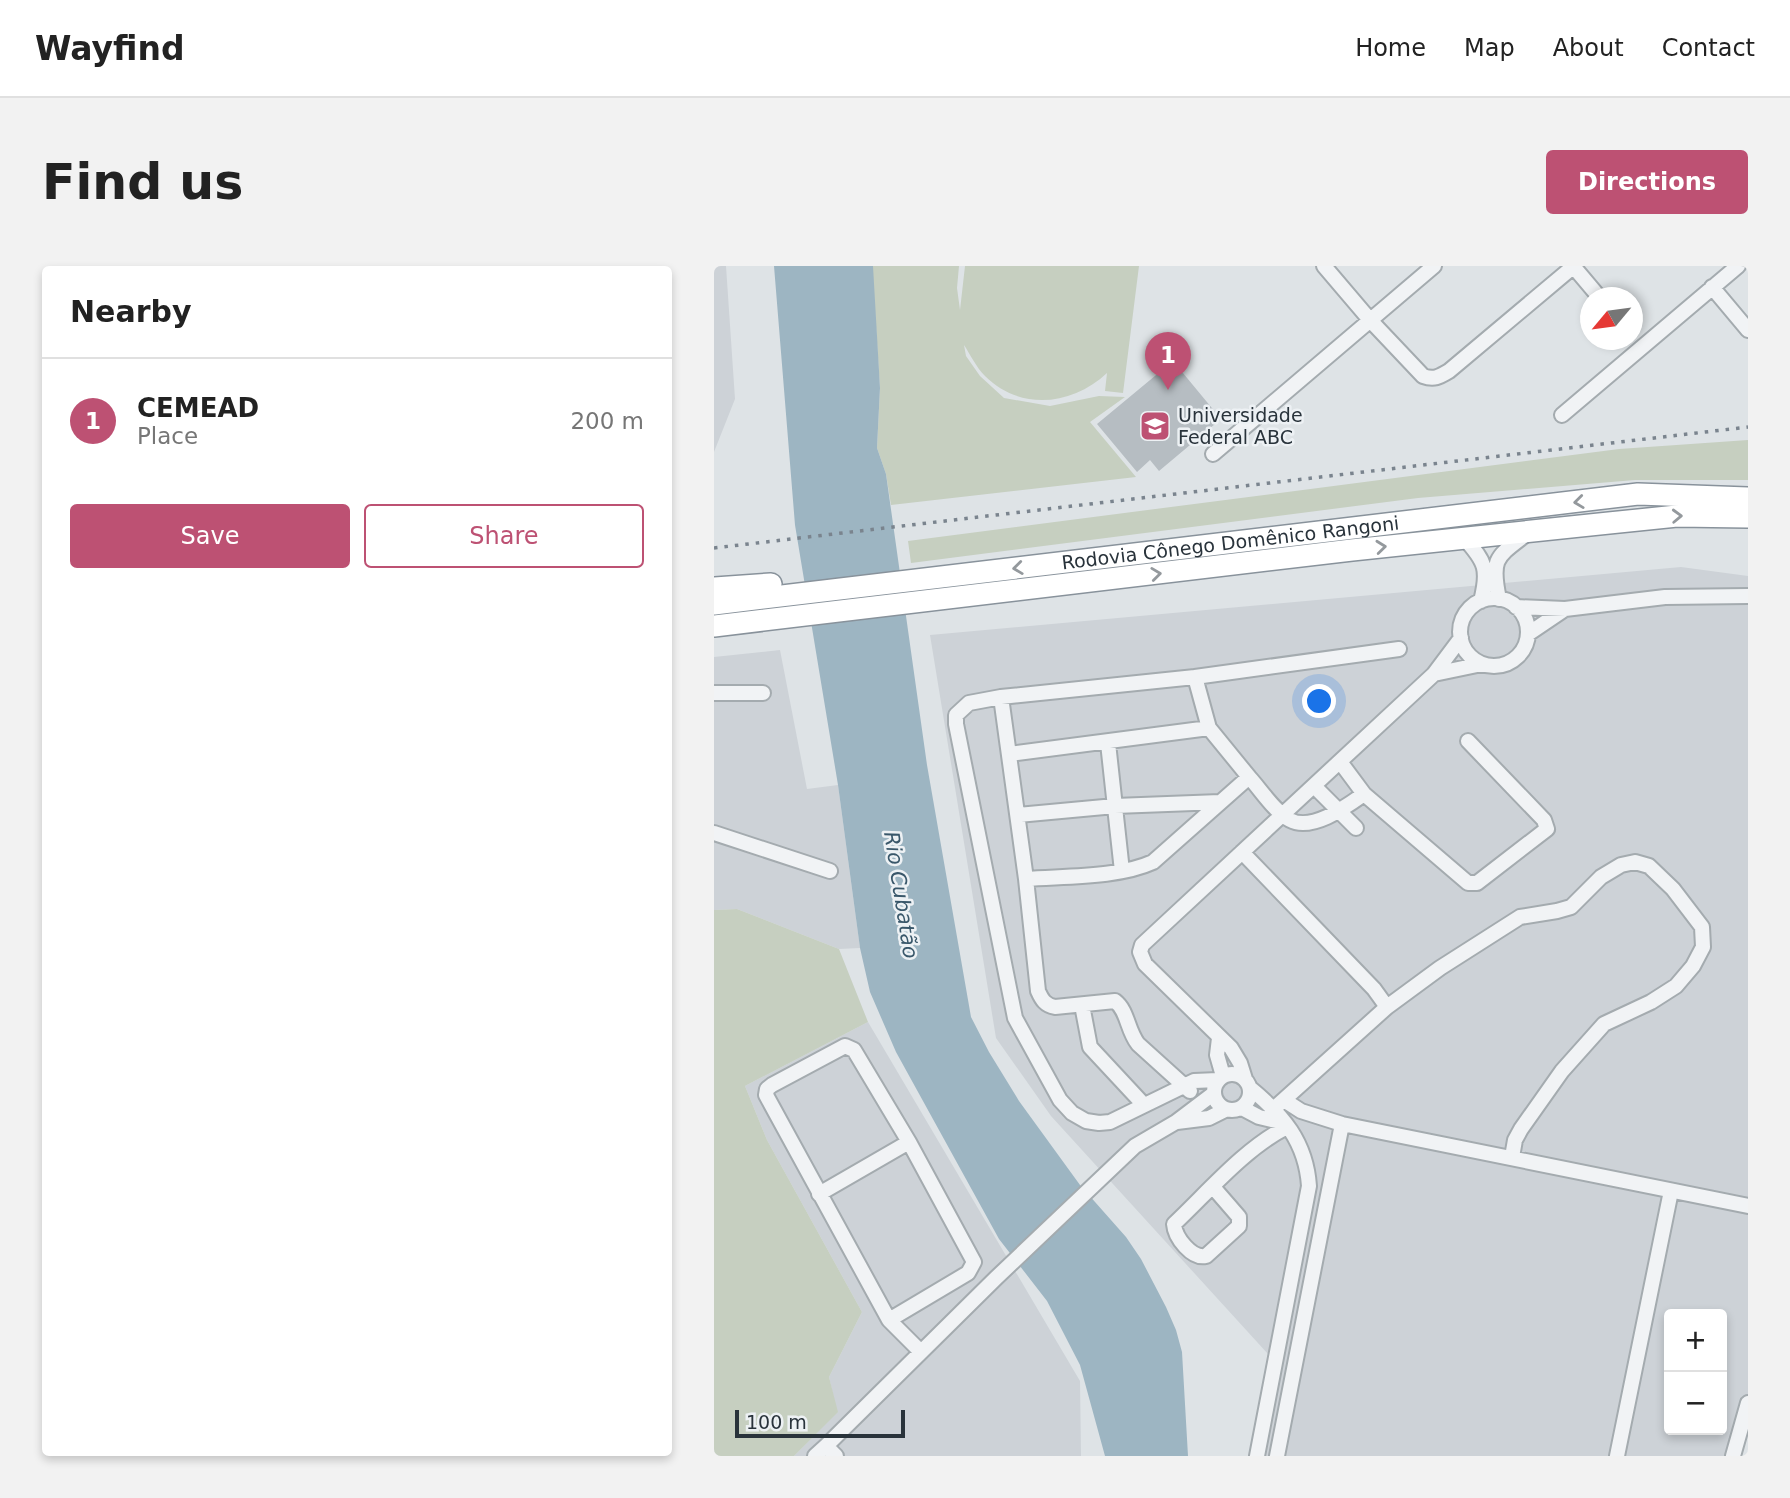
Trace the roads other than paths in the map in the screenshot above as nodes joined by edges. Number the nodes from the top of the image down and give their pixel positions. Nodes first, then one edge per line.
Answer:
1 (1324, 266) edge
2 (1434, 266) edge
3 (1573, 266) edge
4 (1738, 266) edge
5 (1591, 287) edge
6 (1712, 287) junction
7 (1370, 320) junction
8 (1748, 330) edge
9 (1643, 347) edge
10 (1639, 350) edge
11 (1562, 415) dead end
12 (1213, 454) dead end
13 (1748, 498) edge
14 (1748, 517) edge
15 (1529, 531) junction
16 (1464, 538) junction
17 (920, 579) junction
18 (714, 588) edge
19 (1499, 599) junction
20 (1744, 599) edge
21 (930, 600) junction
22 (1481, 601) junction
23 (714, 604) edge
24 (1516, 607) junction
25 (1565, 609) junction
26 (714, 626) edge
27 (1528, 634) junction
28 (714, 638) edge
29 (1461, 638) junction
30 (1399, 649) dead end
31 (1482, 664) junction
32 (1434, 674) junction
33 (1195, 677) junction
34 (763, 692) dead end
35 (714, 693) edge
36 (1001, 697) junction
37 (1209, 728) junction
38 (1468, 741) dead end
39 (1108, 743) junction
40 (1009, 754) junction
41 (1340, 763) junction
42 (1249, 776) junction
43 (1314, 786) junction
44 (1364, 794) junction
45 (1220, 802) junction
46 (1115, 806) junction
47 (1339, 811) junction
48 (1283, 814) junction
49 (1018, 815) junction
50 (1356, 828) dead end
51 (714, 834) edge
52 (1242, 852) junction
53 (830, 871) dead end
54 (1122, 872) junction
55 (1026, 879) junction
56 (1082, 1005) junction
57 (1387, 1007) junction
58 (1219, 1038) junction
59 (1247, 1083) junction
60 (1217, 1085) junction
61 (1185, 1089) junction
62 (1280, 1104) junction
63 (1144, 1105) junction
64 (1242, 1108) junction
65 (1226, 1110) junction
66 (1176, 1122) junction
67 (1342, 1124) junction
68 (1286, 1125) junction
69 (909, 1142) junction
70 (1513, 1157) junction
71 (1213, 1187) junction
72 (1671, 1191) junction
73 (819, 1194) junction
74 (1748, 1206) edge
75 (889, 1320) junction
76 (921, 1352) junction
77 (1748, 1403) edge
78 (831, 1451) edge
79 (815, 1456) edge
80 (1257, 1456) edge
81 (1277, 1456) edge
82 (1617, 1456) edge
83 (1732, 1456) edge

1 - 7 street
2 - 7 street
3 - 5 street
3 - 7 street
4 - 6 street
6 - 8 street
6 - 9 street
7 - 12 street
10 - 11 street
13 -> 17 highway, Rodovia Cônego Domênico Rangoni
15 -> 14 highway, Rodovia Cônego Domênico Rangoni
15 - 16 highway, Rodovia Cônego Domênico Rangoni
15 - 19 street
21 -> 16 highway, Rodovia Cônego Domênico Rangoni
16 - 22 street
17 - 18 highway
17 - 23 highway, Rodovia Cônego Domênico Rangoni
19 - 22 street
19 - 24 street
20 - 25 street
21 - 26 highway, Rodovia Cônego Domênico Rangoni
21 - 28 highway
22 - 29 street
24 - 25 street
24 - 27 street
25 - 27 street
27 - 31 street
29 - 31 street
29 - 32 street
30 - 33 street
31 - 32 street
32 - 41 street
33 - 36 street
33 - 37 street
34 - 35 street
36 - 40 street
36 - 63 street
37 - 39 street
37 - 42 street
38 - 44 street
39 - 40 street
39 - 46 street
40 - 49 street
41 - 43 street
41 - 44 street
42 - 45 street
42 - 48 street
43 - 47 street
43 - 48 street
44 - 47 street
45 - 46 street
45 - 54 street
46 - 49 street
46 - 54 street
47 - 48 street
47 - 50 street
48 - 52 street
49 - 55 street
51 - 53 street
52 - 57 street
52 - 58 street
54 - 55 street
55 - 56 street
56 - 61 street
56 - 63 street
57 - 62 street
57 - 70 street
58 - 59 street
58 - 60 street
59 - 60 street
59 - 62 street
59 - 64 street
60 - 61 street
60 - 65 street
60 - 66 street
61 - 63 street
62 - 67 street
62 - 68 street
64 - 65 street
64 - 68 street
65 - 66 street
66 - 76 street
67 - 70 street
67 - 81 street
68 - 71 street
68 - 80 street
69 - 73 street
69 - 73 street
69 - 75 street
70 - 72 street
71 - 71 street
72 - 74 street
72 - 82 street
73 - 75 street
75 - 76 street
76 - 78 street
77 - 83 street
78 - 79 street

